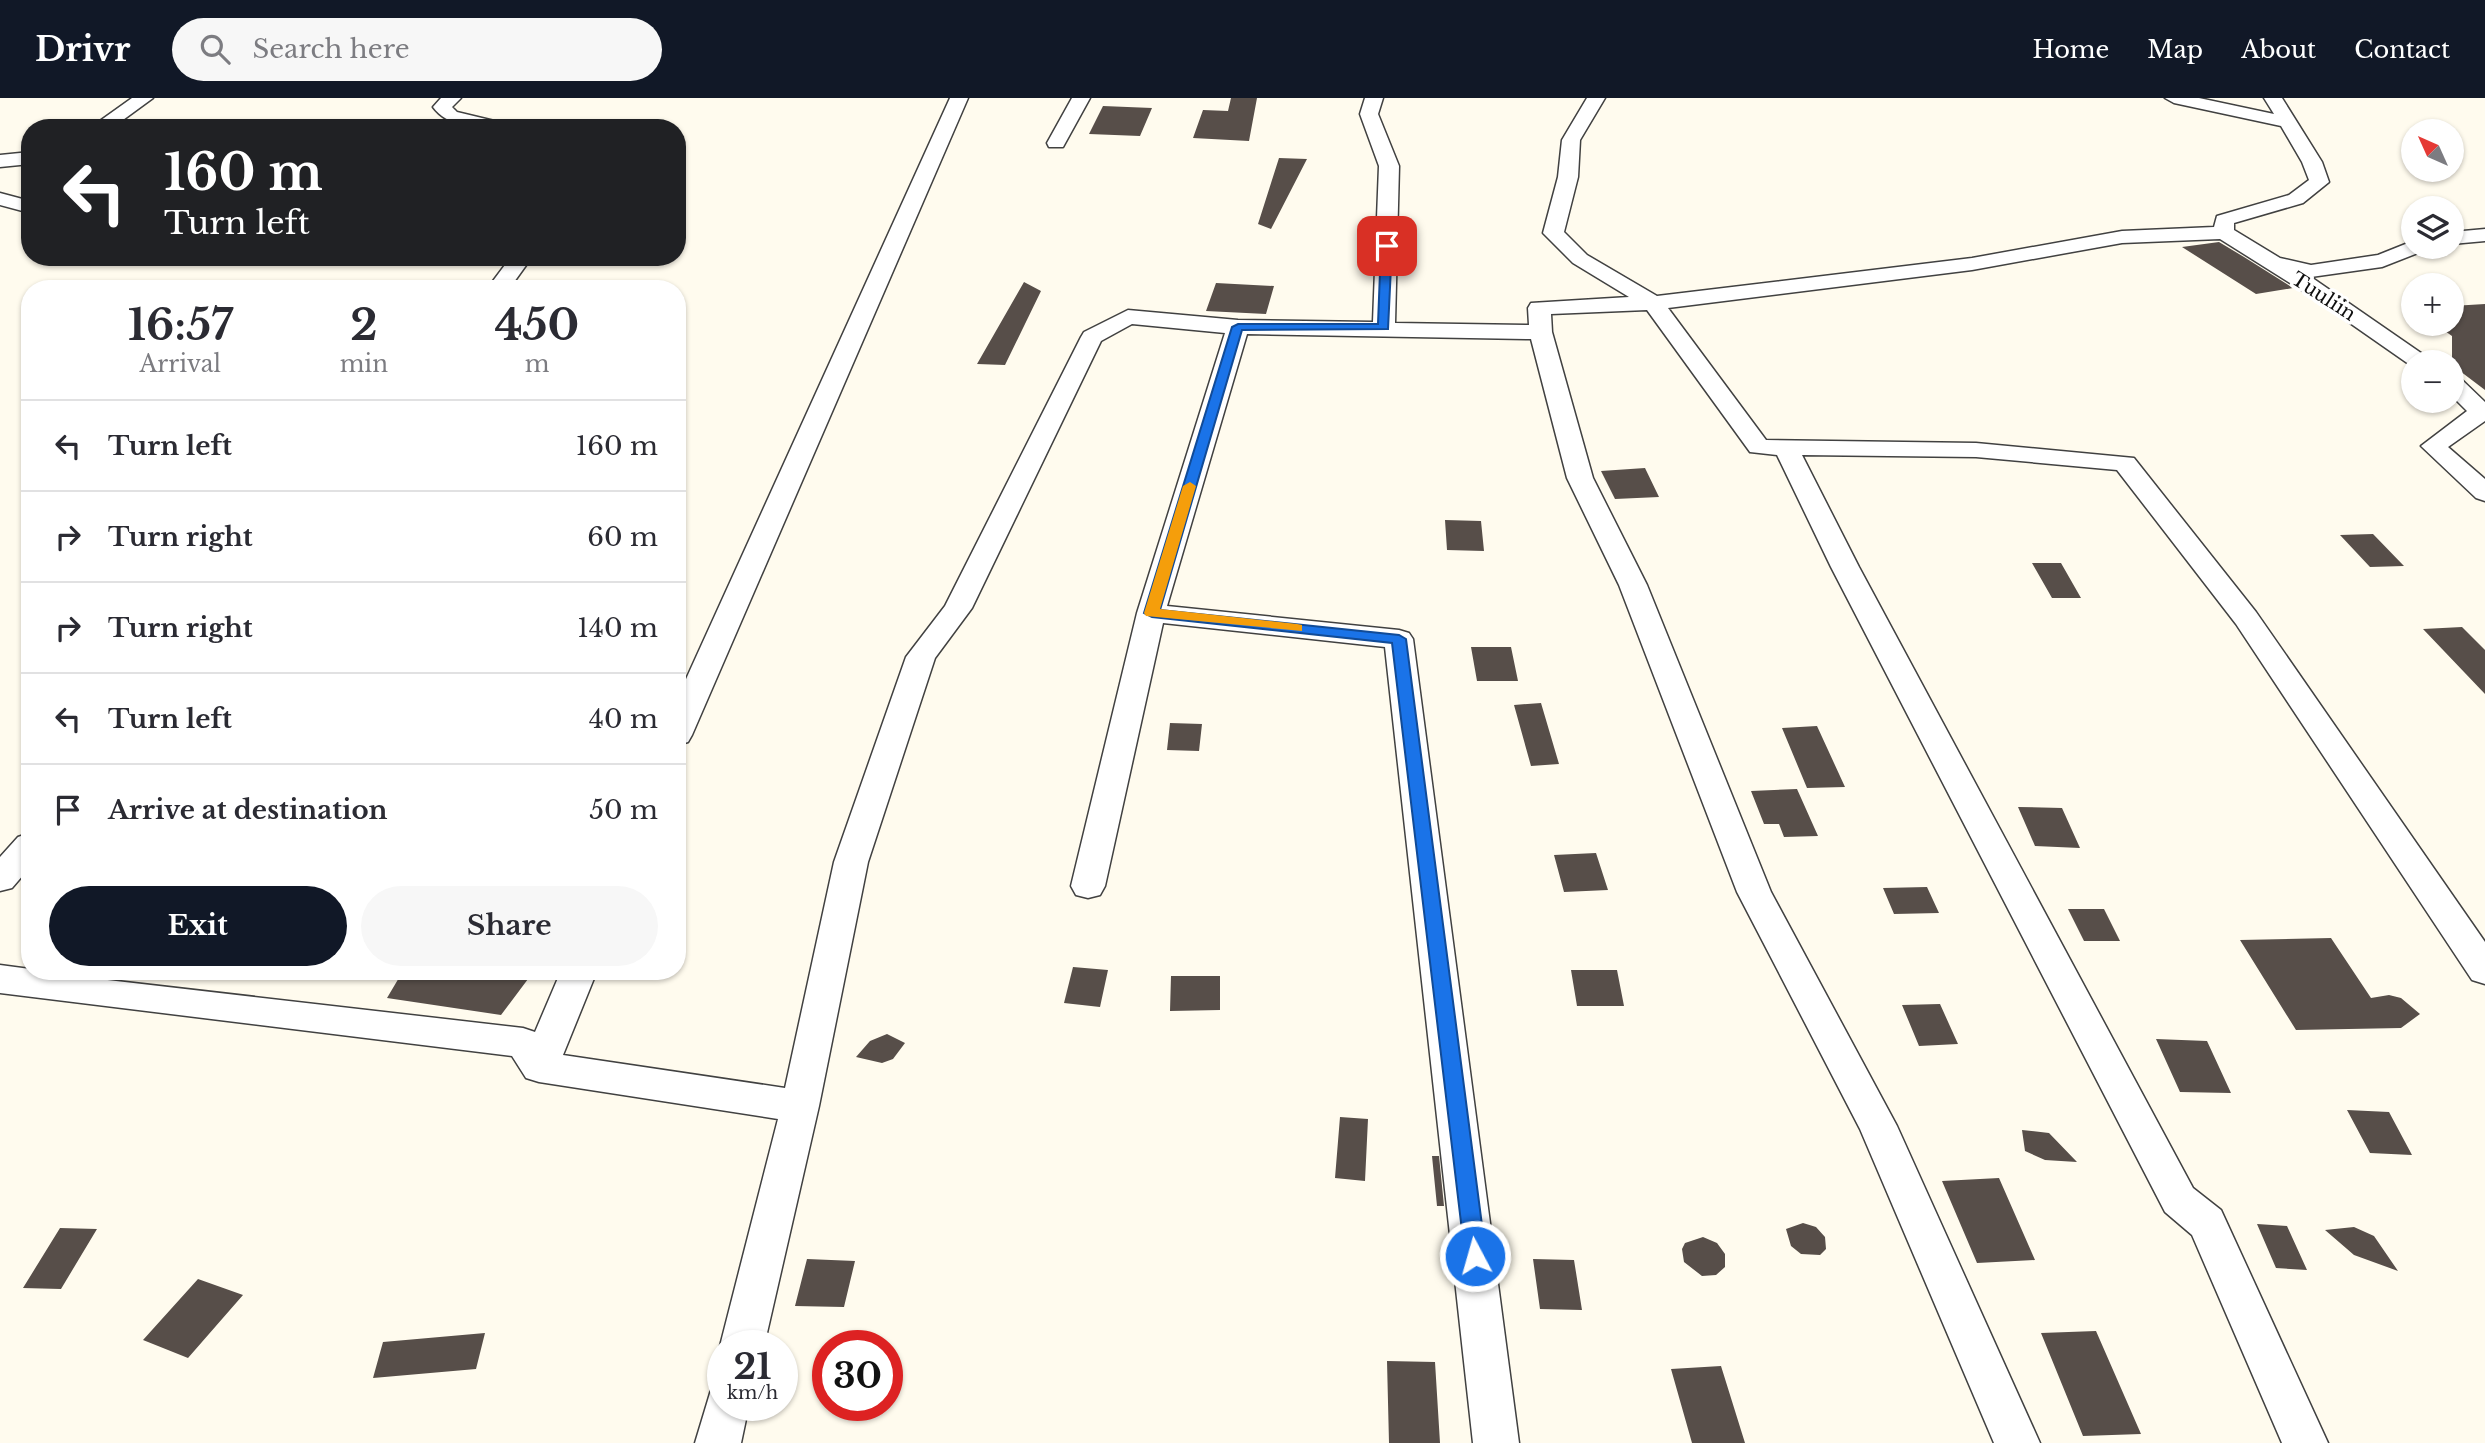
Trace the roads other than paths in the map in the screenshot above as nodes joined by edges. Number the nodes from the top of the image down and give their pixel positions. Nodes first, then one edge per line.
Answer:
1 (144, 98) edge
2 (452, 98) edge
3 (959, 98) edge
4 (1081, 98) edge
5 (1374, 98) edge
6 (1596, 98) edge
7 (2174, 98) edge
8 (2273, 98) edge
9 (112, 119) edge
10 (463, 119) edge
11 (2287, 122) junction
12 (1056, 143) dead end
13 (21, 159) edge
14 (0, 161) edge
15 (0, 199) edge
16 (21, 205) edge
17 (21, 217) edge
18 (0, 221) edge
19 (2224, 233) junction
20 (2485, 235) edge
21 (2464, 237) edge
22 (2401, 253) edge
23 (2267, 259) junction
24 (1653, 303) junction
25 (1238, 327) junction
26 (1384, 327) junction
27 (1541, 331) junction
28 (2405, 350) edge
29 (2464, 395) edge
30 (1785, 445) junction
31 (2485, 493) edge
32 (1152, 613) junction
33 (686, 714) edge
34 (21, 855) edge
35 (0, 879) edge
36 (1088, 886) dead end
37 (2485, 970) edge
38 (0, 979) edge
39 (575, 980) edge
40 (539, 1067) junction
41 (800, 1106) junction
42 (746, 1330) edge
43 (723, 1421) edge
44 (718, 1443) edge
45 (1496, 1443) edge
46 (2017, 1443) edge
47 (2305, 1443) edge

1 - 9 street
2 - 10 street
3 - 33 street
4 - 12 street
5 - 26 street
6 - 24 street
7 - 11 street
8 - 11 street
11 - 19 street
13 - 14 street
15 - 16 street
17 - 18 street
19 - 23 street, Tuuliin
19 - 24 street
20 - 21 street
22 - 23 street
23 - 28 street, Tuuliin
24 - 27 street
24 - 30 street
25 - 26 street
25 - 32 street
25 - 41 street
26 - 27 street
27 - 46 street
29 - 31 street
30 - 37 street
30 - 47 street
32 - 36 street
32 - 45 street
34 - 35 street
38 - 40 street
39 - 40 street
40 - 41 street
41 - 42 street
43 - 44 street

